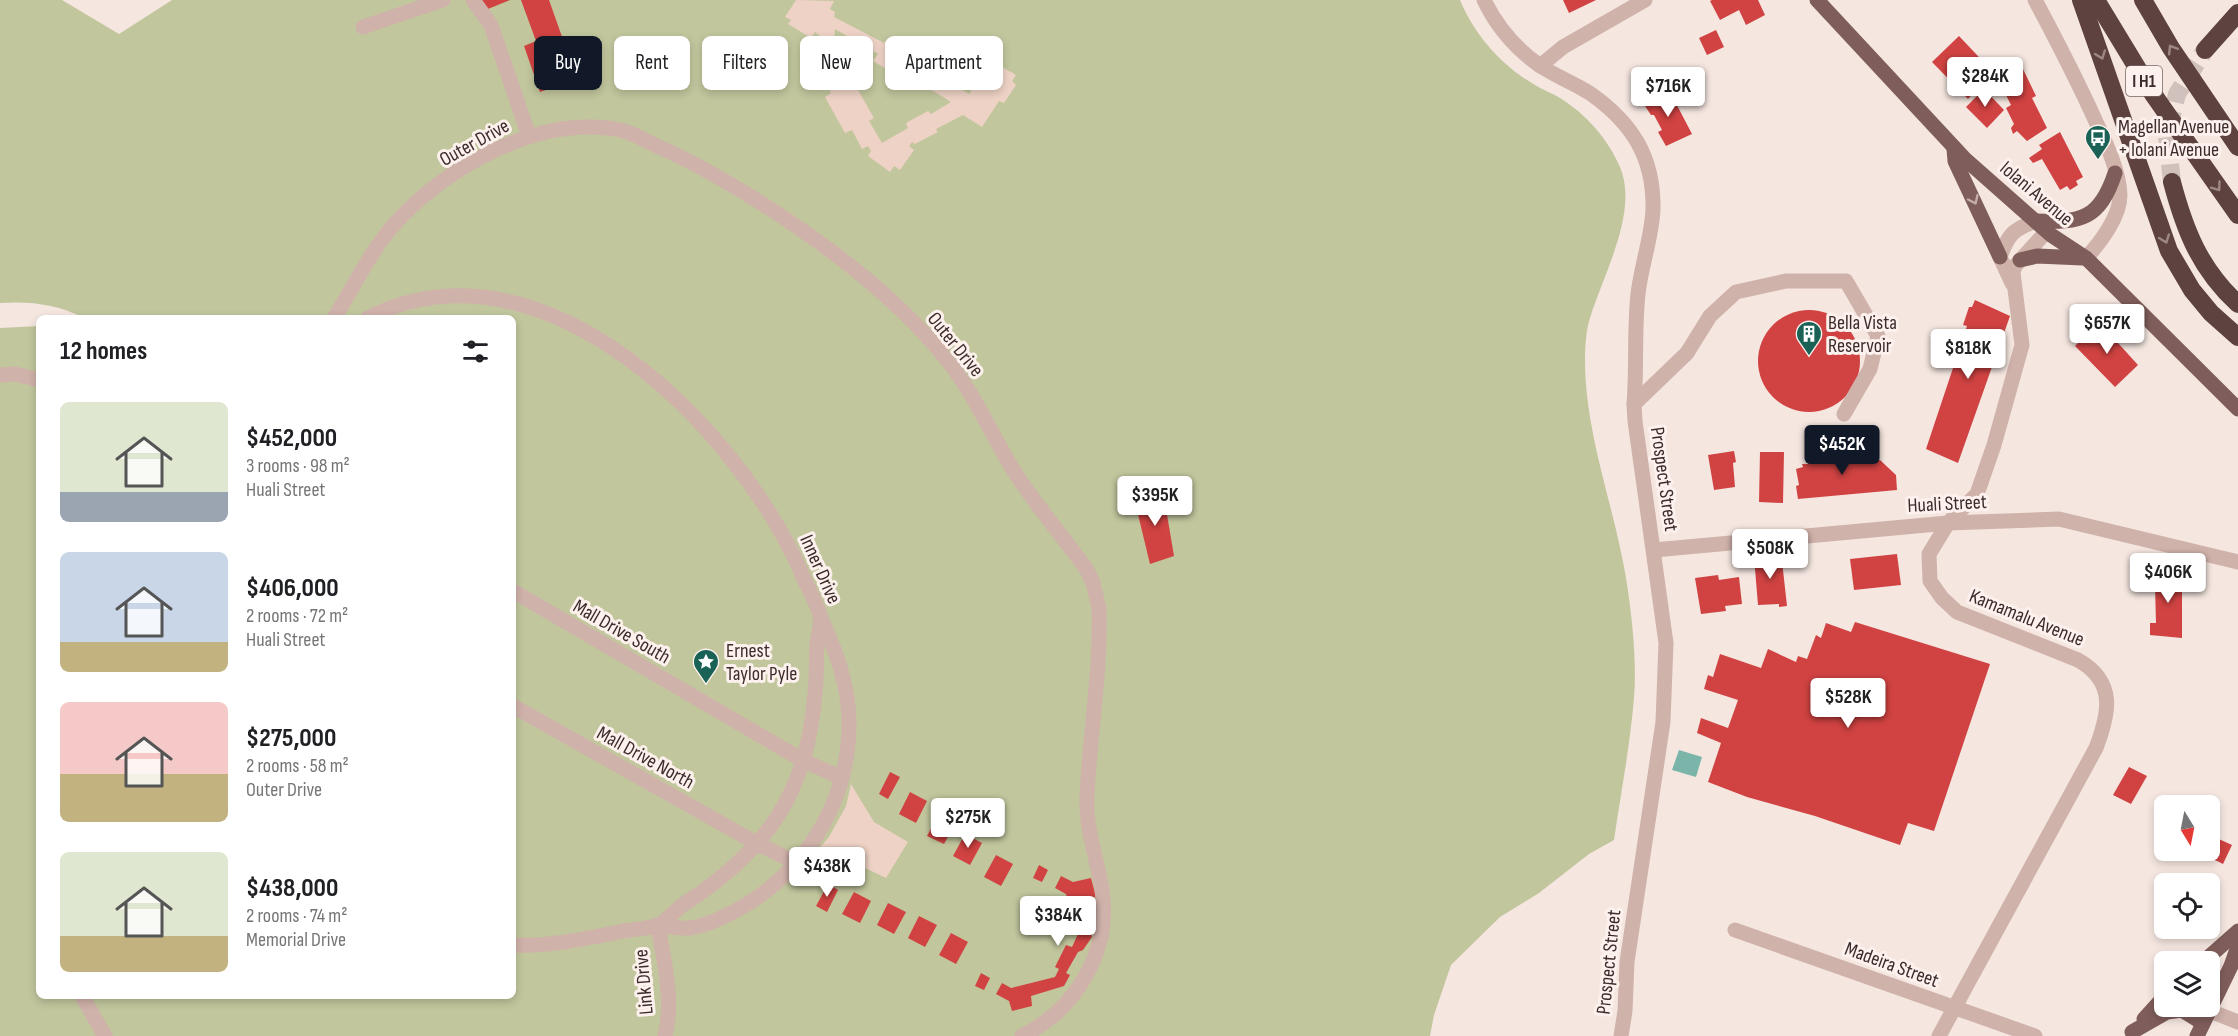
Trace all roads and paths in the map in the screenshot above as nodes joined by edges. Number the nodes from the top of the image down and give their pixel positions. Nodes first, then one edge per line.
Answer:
1 (443, 0) edge
2 (473, 0) edge
3 (1484, 0) edge
4 (1645, 0) edge
5 (1817, 0) edge
6 (2035, 0) edge
7 (2081, 0) edge
8 (2096, 0) edge
9 (2143, 0) edge
10 (2238, 14) edge
11 (363, 27) dead end
12 (2205, 50) tunnel mouth
13 (1540, 66) junction
14 (2202, 96) junction
15 (529, 136) junction
16 (2238, 137) edge
17 (1953, 146) junction
18 (2238, 147) edge
19 (2115, 173) junction
20 (2172, 182) tunnel mouth
21 (2238, 215) edge
22 (2041, 226) junction
23 (2000, 257) junction
24 (2086, 258) junction
25 (2020, 260) junction
26 (2016, 291) junction
27 (2238, 304) edge
28 (336, 315) edge
29 (376, 315) edge
30 (2238, 337) edge
31 (0, 375) edge
32 (36, 379) edge
33 (1634, 404) junction
34 (2238, 409) edge
35 (1844, 414) dead end
36 (1948, 523) junction
37 (1654, 550) junction
38 (2238, 562) edge
39 (516, 593) edge
40 (821, 618) junction
41 (516, 708) edge
42 (804, 761) junction
43 (843, 778) junction
44 (758, 844) junction
45 (797, 863) junction
46 (658, 925) junction
47 (1736, 930) dead end
48 (2238, 931) edge
49 (516, 945) edge
50 (2238, 946) edge
51 (2215, 951) edge
52 (84, 999) edge
53 (1955, 1009) junction
54 (2154, 1009) edge
55 (2238, 1022) edge
56 (2203, 1023) edge
57 (2130, 1034) edge
58 (105, 1036) edge
59 (665, 1036) edge
60 (1022, 1036) edge
61 (1621, 1036) edge
62 (1939, 1036) edge
63 (2035, 1036) edge

1 - 11 street
2 - 15 street
3 - 13 street, Prospect Street
4 - 13 street
5 - 17 main road, Iolani Avenue
6 - 19 street
7 -> 30 highway
8 -> 21 highway, I H1
14 -> 9 highway, I H1
10 - 12 highway
13 - 33 street, Prospect Street
14 - 16 highway
14 - 18 highway, I H1
15 - 28 street, Outer Drive
15 - 60 street, Outer Drive
17 - 22 main road, Iolani Avenue
17 -> 23 main road
19 - 22 main road
19 - 24 street
20 - 27 highway
22 - 23 street
22 - 24 main road, Iolani Avenue
22 - 25 street
23 - 26 street, Kamamalu Avenue
24 - 25 main road
24 - 34 main road, Iolani Avenue
25 - 26 street, Kamamalu Avenue
26 - 36 street, Kamamalu Avenue
29 - 40 street, Inner Drive
31 - 32 street
33 - 35 street
33 - 37 street, Prospect Street
36 - 37 street, Huali Street
36 - 38 street, Huali Street
36 - 53 street, Kamamalu Avenue
37 - 61 street, Prospect Street
39 - 42 street, Mall Drive South
40 - 42 street, Inner Drive
40 - 43 street
41 - 44 street, Mall Drive North
42 - 43 street, Mall Drive South
42 - 44 street, Inner Drive
43 - 45 street
44 - 45 street, Mall Drive North
44 - 46 street, Inner Drive
45 - 46 street
46 - 49 street
46 - 59 street, Link Drive
47 - 53 street, Madeira Street
48 - 51 main road
50 - 56 main road
52 - 58 street
53 - 62 street, Kamamalu Avenue
53 - 63 street, Madeira Street
54 - 57 main road
55 - 56 street
56 - 57 main road

